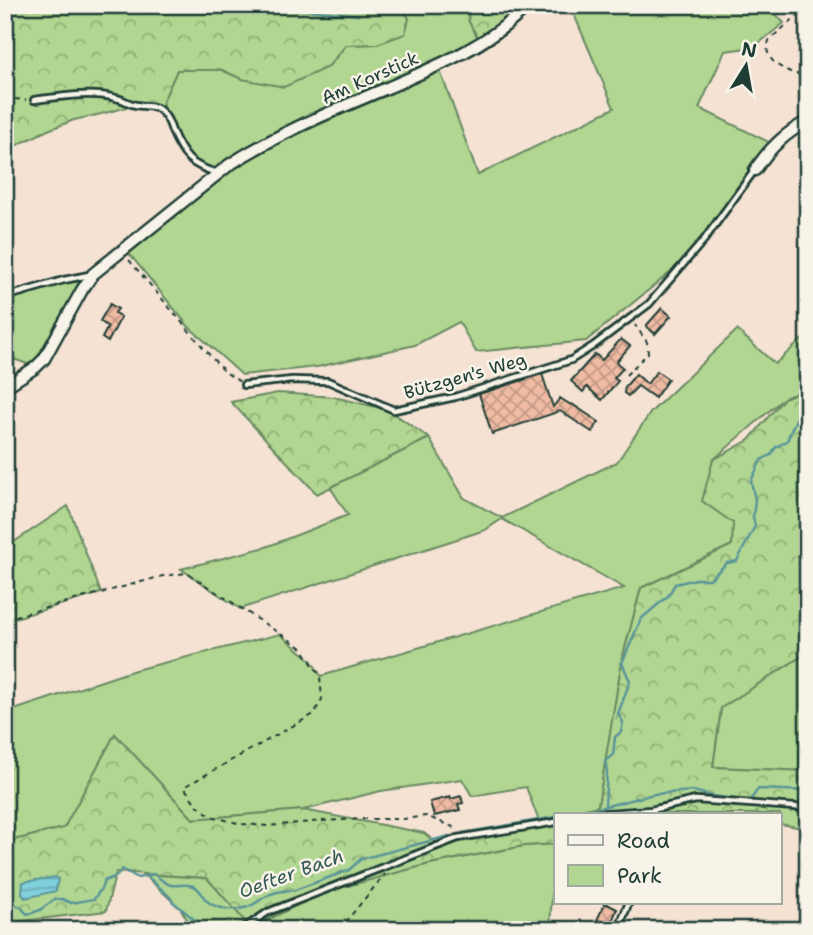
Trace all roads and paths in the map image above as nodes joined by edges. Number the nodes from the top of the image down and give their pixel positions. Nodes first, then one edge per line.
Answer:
1 (529, 5) edge
2 (808, 7) edge
3 (808, 62) edge
4 (5, 98) edge
5 (34, 100) joint
6 (808, 121) edge
7 (755, 170) joint
8 (219, 173) junction
9 (122, 252) junction
10 (93, 274) junction
11 (5, 297) edge
12 (630, 318) junction
13 (626, 375) dead end
14 (244, 385) joint
15 (5, 387) edge
16 (5, 619) edge
17 (808, 809) edge
18 (608, 813) edge
19 (554, 822) edge
20 (458, 838) junction
21 (396, 862) junction
22 (628, 904) edge
23 (241, 930) edge
24 (339, 930) edge
25 (618, 930) edge

1 - 8 street, Am Korstick
2 - 3 path
4 - 5 path
5 - 8 lane
6 - 7 street
7 - 12 lane, Bützgen's Weg
8 - 9 street, Am Korstick
9 - 10 street, Am Korstick
9 - 14 path
10 - 11 lane, Am Korstick
10 - 15 street, Am Korstick
12 - 13 path
12 - 14 lane, Bützgen's Weg
16 - 20 path
17 - 18 lane
19 - 20 lane
20 - 21 lane
21 - 23 lane
21 - 24 path
22 - 25 lane

